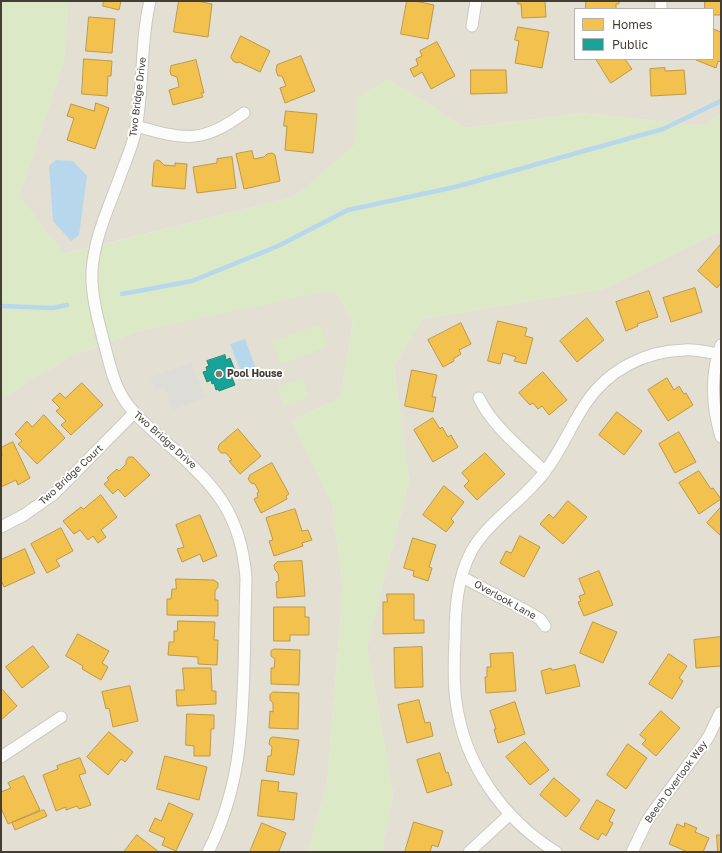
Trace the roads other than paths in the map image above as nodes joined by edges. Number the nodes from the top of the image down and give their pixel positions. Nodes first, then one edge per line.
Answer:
1 (150, 1) edge
2 (476, 1) edge
3 (472, 26) dead end
4 (244, 113) dead end
5 (136, 126) junction
6 (719, 349) edge
7 (479, 398) dead end
8 (134, 413) junction
9 (721, 437) edge
10 (545, 472) junction
11 (1, 527) edge
12 (462, 577) junction
13 (545, 626) dead end
14 (720, 713) dead end
15 (61, 717) dead end
16 (1, 757) edge
17 (509, 815) junction
18 (208, 852) edge
19 (469, 852) edge
20 (556, 852) edge
21 (632, 852) edge

1 - 5 street, Two Bridge Drive
2 - 3 street
4 - 5 street
5 - 8 street, Two Bridge Drive
6 - 9 street
6 - 10 street
7 - 10 street
8 - 11 street, Two Bridge Court
8 - 18 street, Two Bridge Drive
10 - 12 street
12 - 13 street, Overlook Lane
12 - 17 street
14 - 21 street, Beech Overlook Way
15 - 16 street
17 - 19 street
17 - 20 street

